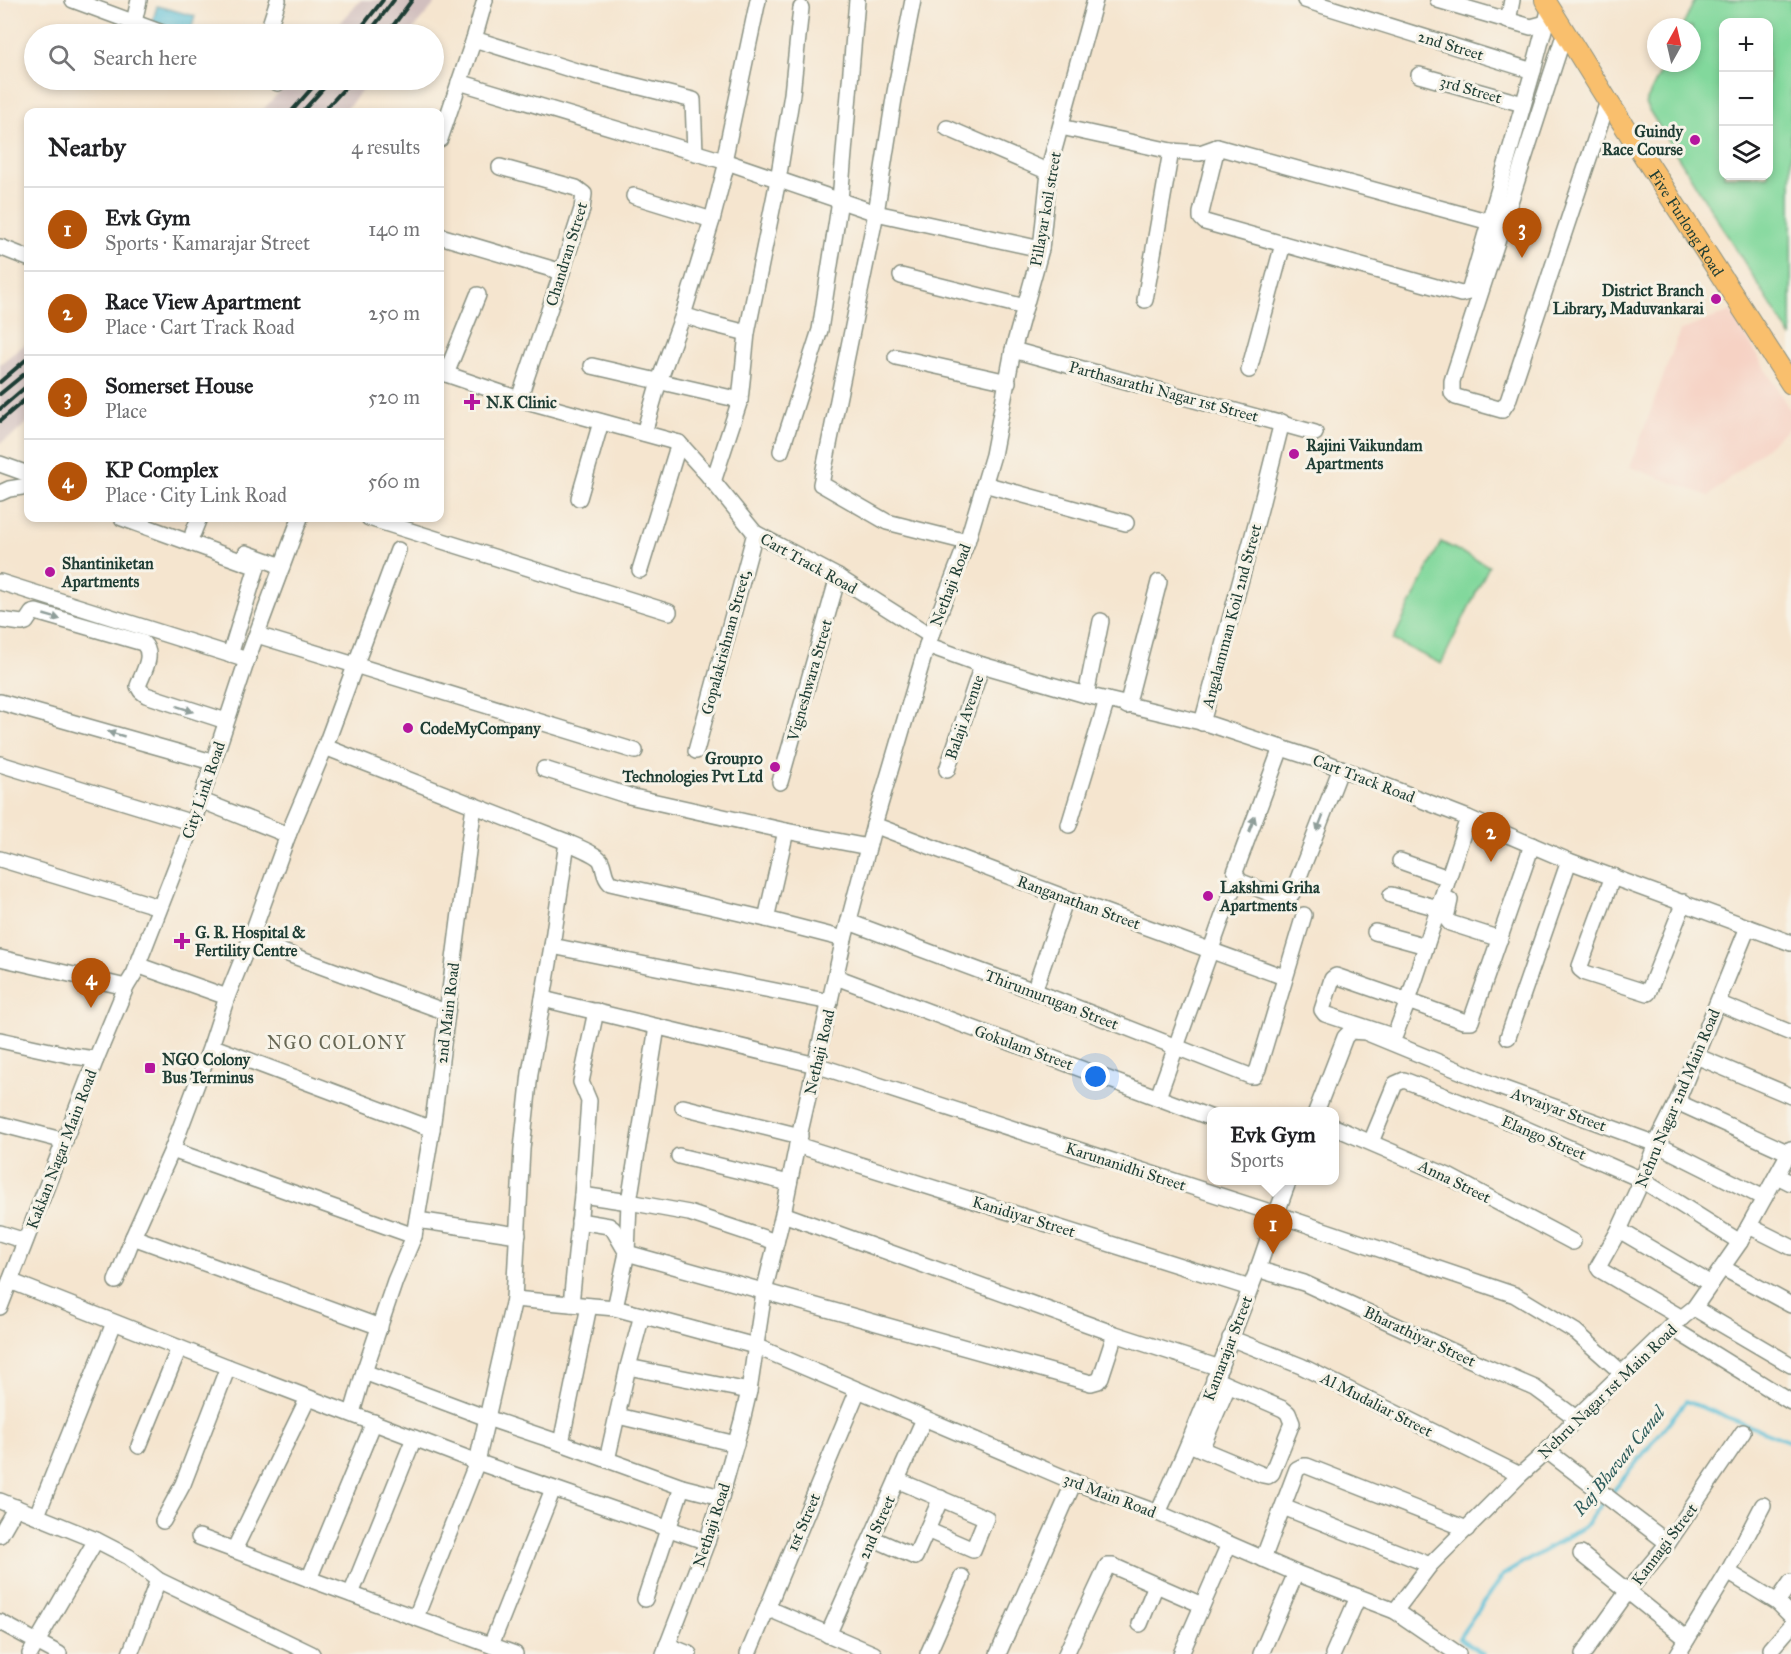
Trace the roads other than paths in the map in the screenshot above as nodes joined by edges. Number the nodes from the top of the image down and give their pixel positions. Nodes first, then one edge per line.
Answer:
1 (73, 0) edge
2 (139, 0) edge
3 (278, 0) edge
4 (485, 0) edge
5 (758, 0) edge
6 (856, 0) edge
7 (914, 0) edge
8 (1095, 0) edge
9 (1305, 0) edge
10 (1438, 0) edge
11 (1512, 0) edge
12 (801, 8) dead end
13 (1547, 10) edge
14 (1508, 21) junction
15 (134, 22) junction
16 (139, 24) edge
17 (270, 24) edge
18 (1565, 33) junction
19 (474, 39) junction
20 (1533, 70) junction
21 (1419, 75) dead end
22 (459, 82) junction
23 (1608, 101) junction
24 (1523, 104) junction
25 (444, 127) edge
26 (1061, 127) junction
27 (947, 128) dead end
28 (1217, 147) junction
29 (1171, 151) junction
30 (696, 153) junction
31 (725, 162) junction
32 (500, 168) dead end
33 (1049, 172) junction
34 (778, 180) junction
35 (634, 196) dead end
36 (840, 200) junction
37 (876, 213) junction
38 (712, 220) junction
39 (1490, 222) junction
40 (444, 237) edge
41 (1283, 244) junction
42 (0, 247) edge
43 (1041, 249) junction
44 (24, 256) edge
45 (562, 272) junction
46 (901, 276) dead end
47 (478, 295) dead end
48 (1145, 300) dead end
49 (1025, 307) junction
50 (683, 315) junction
51 (747, 333) junction
52 (1013, 350) junction
53 (896, 357) dead end
54 (592, 366) dead end
55 (1249, 370) dead end
56 (444, 371) edge
57 (444, 373) edge
58 (659, 381) junction
59 (1008, 382) junction
60 (1791, 384) edge
61 (519, 399) junction
62 (740, 400) junction
63 (601, 422) junction
64 (1282, 422) junction
65 (644, 433) junction
66 (1315, 433) dead end
67 (679, 443) junction
68 (781, 451) dead end
69 (993, 455) joint
70 (0, 464) edge
71 (24, 473) edge
72 (713, 482) junction
73 (984, 484) junction
74 (24, 487) edge
75 (0, 493) edge
76 (579, 498) dead end
77 (133, 522) edge
78 (161, 522) edge
79 (197, 522) edge
80 (298, 522) edge
81 (382, 522) edge
82 (1126, 523) dead end
83 (193, 533) junction
84 (755, 533) junction
85 (967, 542) junction
86 (398, 550) dead end
87 (282, 566) junction
88 (640, 570) dead end
89 (838, 577) junction
90 (0, 582) edge
91 (1159, 582) dead end
92 (669, 612) dead end
93 (0, 620) edge
94 (1101, 621) dead end
95 (257, 635) junction
96 (929, 640) junction
97 (230, 655) junction
98 (247, 660) junction
99 (355, 664) junction
100 (982, 665) junction
101 (1086, 695) junction
102 (1107, 700) junction
103 (0, 702) edge
104 (1127, 706) junction
105 (226, 722) junction
106 (1202, 723) junction
107 (325, 747) junction
108 (1281, 748) junction
109 (634, 751) dead end
110 (696, 751) dead end
111 (212, 762) junction
112 (0, 764) edge
113 (1341, 768) junction
114 (544, 769) dead end
115 (947, 770) dead end
116 (780, 782) dead end
117 (200, 800) junction
118 (474, 805) junction
119 (1473, 820) junction
120 (193, 823) junction
121 (874, 825) junction
122 (1069, 825) dead end
123 (786, 831) junction
124 (288, 835) junction
125 (567, 842) junction
126 (1532, 845) junction
127 (868, 847) junction
128 (0, 859) edge
129 (1401, 861) dead end
130 (1569, 861) junction
131 (1613, 876) junction
132 (1448, 878) junction
133 (1233, 885) dead end
134 (1391, 895) dead end
135 (1066, 898) junction
136 (1684, 902) junction
137 (159, 907) junction
138 (1438, 908) junction
139 (1304, 915) dead end
140 (766, 919) junction
141 (849, 922) junction
142 (1749, 927) junction
143 (1375, 932) dead end
144 (844, 939) junction
145 (1500, 939) junction
146 (250, 940) junction
147 (1791, 943) edge
148 (552, 946) junction
149 (1426, 946) junction
150 (1210, 950) junction
151 (0, 958) edge
152 (137, 965) junction
153 (836, 977) junction
154 (1284, 977) junction
155 (126, 987) junction
156 (1034, 992) junction
157 (227, 997) junction
158 (543, 999) junction
159 (1408, 1001) junction
160 (830, 1002) junction
161 (1718, 1003) junction
162 (596, 1011) junction
163 (446, 1012) junction
164 (657, 1027) junction
165 (1791, 1033) edge
166 (1508, 1036) dead end
167 (0, 1040) edge
168 (211, 1046) junction
169 (1174, 1047) junction
170 (1696, 1056) junction
171 (96, 1059) junction
172 (816, 1065) junction
173 (1791, 1096) edge
174 (1158, 1097) junction
175 (1677, 1102) junction
176 (683, 1107) dead end
177 (1318, 1107) edge
178 (1207, 1116) edge
179 (0, 1124) edge
180 (432, 1129) junction
181 (1339, 1130) edge
182 (798, 1140) junction
183 (65, 1141) junction
184 (1371, 1143) junction
185 (1656, 1144) junction
186 (172, 1150) junction
187 (1790, 1151) edge
188 (679, 1156) dead end
189 (1642, 1180) junction
190 (1784, 1180) edge
191 (789, 1183) junction
192 (1287, 1185) edge
193 (582, 1195) junction
194 (1764, 1198) junction
195 (629, 1202) junction
196 (783, 1214) junction
197 (1276, 1214) junction
198 (417, 1220) junction
199 (579, 1221) junction
200 (1749, 1226) junction
201 (1619, 1230) junction
202 (0, 1233) edge
203 (519, 1235) junction
204 (414, 1236) junction
205 (133, 1237) junction
206 (25, 1240) junction
207 (776, 1242) junction
208 (1573, 1242) dead end
209 (1740, 1242) junction
210 (1791, 1247) edge
211 (627, 1253) junction
212 (1723, 1268) junction
213 (1257, 1269) junction
214 (10, 1281) junction
215 (116, 1281) dead end
216 (1711, 1284) junction
217 (1250, 1288) junction
218 (764, 1292) junction
219 (514, 1299) junction
220 (571, 1304) junction
221 (1791, 1305) edge
222 (589, 1306) junction
223 (0, 1307) edge
224 (615, 1308) junction
225 (642, 1315) junction
226 (1682, 1318) junction
227 (114, 1323) junction
228 (380, 1327) junction
229 (1115, 1334) junction
230 (1230, 1338) junction
231 (755, 1346) junction
232 (178, 1348) junction
233 (1791, 1365) edge
234 (228, 1367) junction
235 (628, 1367) junction
236 (364, 1372) junction
237 (1622, 1373) junction
238 (1221, 1378) junction
239 (858, 1390) junction
240 (749, 1391) junction
241 (308, 1398) junction
242 (1791, 1402) edge
243 (351, 1413) junction
244 (618, 1416) junction
245 (487, 1418) junction
246 (1576, 1418) junction
247 (924, 1419) junction
248 (374, 1422) junction
249 (1743, 1432) dead end
250 (414, 1438) junction
251 (561, 1443) junction
252 (736, 1444) junction
253 (139, 1446) dead end
254 (1195, 1446) junction
255 (1547, 1451) junction
256 (607, 1460) junction
257 (477, 1462) junction
258 (1520, 1475) junction
259 (897, 1480) junction
260 (1074, 1482) junction
261 (682, 1487) junction
262 (553, 1489) junction
263 (722, 1497) junction
264 (940, 1498) junction
265 (0, 1501) edge
266 (1763, 1505) dead end
267 (16, 1507) junction
268 (1283, 1507) junction
269 (1158, 1513) junction
270 (37, 1515) junction
271 (163, 1521) dead end
272 (669, 1529) junction
273 (1467, 1529) junction
274 (927, 1530) junction
275 (0, 1535) edge
276 (199, 1537) dead end
277 (872, 1538) junction
278 (96, 1540) junction
279 (707, 1542) junction
280 (1668, 1543) junction
281 (1229, 1544) junction
282 (234, 1550) junction
283 (1581, 1554) dead end
284 (1263, 1559) junction
285 (1430, 1565) junction
286 (1728, 1572) junction
287 (1296, 1573) junction
288 (962, 1577) dead end
289 (309, 1579) junction
290 (158, 1580) junction
291 (1791, 1582) edge
292 (1156, 1585) junction
293 (1628, 1591) junction
294 (351, 1594) junction
295 (1358, 1597) junction
296 (645, 1599) dead end
297 (1777, 1602) junction
298 (1202, 1605) junction
299 (767, 1608) junction
300 (1395, 1611) junction
301 (1791, 1616) edge
302 (416, 1617) junction
303 (0, 1622) edge
304 (1140, 1624) dead end
305 (1791, 1626) edge
306 (828, 1635) junction
307 (1687, 1639) junction
308 (491, 1645) junction
309 (33, 1648) edge
310 (1771, 1649) dead end
311 (666, 1650) edge
312 (59, 1654) edge
313 (130, 1654) edge
314 (312, 1654) edge
315 (515, 1654) edge
316 (689, 1654) edge
317 (747, 1654) edge
318 (874, 1654) edge
319 (928, 1654) edge
320 (998, 1654) edge
321 (1066, 1654) edge
322 (1181, 1654) edge
323 (1261, 1654) edge
324 (1333, 1654) edge
325 (1458, 1654) edge
326 (1583, 1654) edge
327 (1678, 1654) edge

1 - 15 street
2 - 15 street
3 - 17 street
4 - 19 street
5 - 31 street
6 - 36 street
7 - 37 street
8 - 26 street, Pillayar koil street
9 - 20 street, 2nd Street
10 - 14 street
11 - 14 street
12 - 34 street
13 - 14 street
13 - 18 main road, Five Furlong Road
13 - 20 street
15 - 16 street
18 - 23 main road, Five Furlong Road
18 - 23 street
19 - 22 street
19 - 30 street
20 - 24 street
21 - 24 street, 3rd Street
22 - 25 street
22 - 30 street
23 - 60 main road, Five Furlong Road
24 - 39 street
26 - 29 street
26 - 33 street, Pillayar koil street
27 - 33 street
28 - 29 street
28 - 39 street
28 - 41 street
29 - 48 street
30 - 31 street
31 - 34 street
31 - 38 street
32 - 45 street, Chandran Street
33 - 43 street, Pillayar koil street
34 - 36 street
34 - 51 street
35 - 38 street
36 - 37 street
36 - 68 street
37 - 43 street
37 - 85 street
38 - 50 street
39 - 41 street
40 - 45 street
41 - 55 street
42 - 44 street
43 - 49 street, Pillayar koil street
45 - 61 street, Chandran Street
46 - 49 street
47 - 56 street
49 - 52 street, Pillayar koil street
50 - 51 street
50 - 58 street
51 - 62 street
52 - 59 street, Pillayar koil street
52 - 64 street, Parthasarathi Nagar 1st Street
53 - 59 street
54 - 58 street
57 - 61 street
58 - 62 street
58 - 65 street
59 - 69 street, Pillayar koil street
61 - 63 street
62 - 72 street
63 - 65 street
63 - 76 street
64 - 66 street, Parthasarathi Nagar 1st Street
64 - 106 street, Angalamman Koil 2nd Street
65 - 67 street
67 - 72 street, Cart Track Road
67 - 88 street
69 - 73 street, Nethaji Road
70 - 71 street
72 - 84 street, Cart Track Road
73 - 82 street
73 - 85 street, Nethaji Road
74 - 75 street
77 - 97 street
78 - 83 street
79 - 83 street
80 - 87 street, City Link Road
81 - 92 street
83 - 87 street
84 - 89 street, Cart Track Road
84 - 110 street, Gopalakrishnan Street,
85 - 96 street, Nethaji Road
86 - 99 street
87 - 95 street, City Link Road
89 - 96 street, Cart Track Road
89 - 116 street, Vigneshwara Street
90 - 97 street
91 - 104 street
93 -> 105 street
94 - 101 street
95 - 98 street, City Link Road
95 - 99 street
96 - 100 street, Cart Track Road
96 - 121 street, Nethaji Road
97 - 98 street
98 - 105 street, City Link Road
99 - 107 street
99 - 109 street
100 - 101 street, Cart Track Road
100 - 115 street, Balaji Avenue
101 - 102 street, Cart Track Road
102 - 104 street, Cart Track Road
102 - 122 street
111 -> 103 street
104 - 106 street, Cart Track Road
105 - 111 street, City Link Road
106 - 108 street, Cart Track Road
107 - 118 street
107 - 124 street
108 - 113 street, Cart Track Road
113 -> 108 street
111 - 117 street, City Link Road
112 - 120 street
113 - 119 street, Cart Track Road
114 - 123 street
117 - 120 street, City Link Road
117 - 124 street
118 - 125 street
118 - 163 street, 2nd Main Road
119 - 126 street, Cart Track Road
119 - 132 street
119 - 145 street
120 - 137 street, City Link Road
121 - 127 street, Nethaji Road
121 - 135 street, Ranganathan Street
123 - 127 street
123 - 140 street
124 - 146 street
125 - 140 street
125 - 148 street
126 - 130 street, Cart Track Road
126 - 145 street
127 - 141 street, Nethaji Road
128 - 137 street
129 - 132 street
130 - 131 street, Cart Track Road
130 - 166 street
131 - 136 street, Cart Track Road
131 - 136 street
132 - 138 street
133 - 150 street
134 - 138 street
135 - 150 street, Ranganathan Street
135 - 156 street
136 - 142 street, Cart Track Road
137 - 152 street, City Link Road
138 - 149 street
139 - 154 street
140 - 144 street
141 - 144 street, Nethaji Road
141 - 156 street, Thirumurugan Street
142 - 147 street, Cart Track Road
142 - 161 street, Nehru Nagar 2nd Main Road
143 - 149 street
144 - 153 street, Nethaji Road
145 - 159 street
146 - 157 street
146 - 163 street
148 - 158 street
148 - 160 street
149 - 159 street
150 - 154 street, Ranganathan Street
150 - 169 street
151 - 155 street
152 - 155 street, City Link Road
152 - 157 street
153 - 160 street, Nethaji Road
153 - 174 street, Gokulam Street
154 - 169 street, Thirumurugan Street
155 - 171 street, City Link Road
156 - 169 street, Thirumurugan Street
157 - 168 street
158 - 162 street, Karunanidhi Street
158 - 203 street
159 - 159 street
160 - 172 street, Nethaji Road
161 - 165 street
161 - 170 street, Nehru Nagar 2nd Main Road
162 - 164 street, Karunanidhi Street
162 - 193 street
163 - 180 street, 2nd Main Road
164 - 172 street, Karunanidhi Street
164 - 195 street
167 - 171 street
168 - 180 street
168 - 186 street
169 - 174 street
170 - 173 street
170 - 175 street, Nehru Nagar 2nd Main Road
171 - 183 street, Kakkan Nagar Main Road
172 - 182 street, Nethaji Road
172 - 197 street, Karunanidhi Street
174 - 178 street, Gokulam Street
175 - 185 street, Nehru Nagar 2nd Main Road
175 - 187 street
176 - 182 street, Kanidiyar Street
177 - 185 street, Avvaiyar Street
179 - 183 street
180 - 198 street, 2nd Main Road
181 - 184 street, Anna Street
182 - 191 street, Nethaji Road
182 - 217 street, Kanidiyar Street
183 - 206 street, Kakkan Nagar Main Road
184 - 189 street, Elango Street
184 - 208 street, Anna Street
185 - 189 street, Nehru Nagar 2nd Main Road
185 - 194 street, Avvaiyar Street
186 - 204 street
186 - 205 street
187 - 190 street, Nehru Nagar 1st Main Road
188 - 191 street
189 - 201 street, Nehru Nagar 2nd Main Road
189 - 209 street, Elango Street
190 - 194 street, Nehru Nagar 1st Main Road
191 - 196 street, Nethaji Road
192 - 197 street, Kamarajar Street
193 - 195 street
193 - 199 street
194 - 200 street, Nehru Nagar 1st Main Road
195 - 207 street
195 - 211 street
196 - 207 street, Nethaji Road
196 - 229 street
197 - 213 street, Kamarajar Street
197 - 237 street, Karunanidhi Street
198 - 203 street
198 - 204 street, 2nd Main Road
199 - 211 street
199 - 220 street
200 - 209 street, Nehru Nagar 1st Main Road
200 - 210 street
201 - 216 street
201 - 226 street, Nehru Nagar 2nd Main Road
202 - 206 street
203 - 219 street
204 - 228 street, 2nd Main Road
205 - 215 street
205 - 228 street
206 - 214 street, Kakkan Nagar Main Road
207 - 218 street, Nethaji Road
209 - 212 street, Nehru Nagar 1st Main Road
211 - 218 street
211 - 224 street
212 - 216 street, Nehru Nagar 1st Main Road
212 - 221 street
213 - 217 street, Kamarajar Street
213 - 246 street, Bharathiyar Street
214 - 223 street, Kakkan Nagar Main Road
214 - 227 street
216 - 226 street, Nehru Nagar 1st Main Road
217 - 230 street, Kamarajar Street
218 - 229 street
218 - 231 street, Nethaji Road
219 - 220 street, 3rd Main Road
219 - 245 street
220 - 222 street, 3rd Main Road
222 - 224 street, 3rd Main Road
222 - 251 street
224 - 225 street, 3rd Main Road
225 - 231 street, 3rd Main Road
225 - 235 street
226 - 233 street
226 - 237 street, Nehru Nagar 1st Main Road
226 - 242 street
227 - 232 street
227 - 270 street
228 - 236 street, 2nd Main Road
229 - 238 street
230 - 238 street, Kamarajar Street
230 - 258 street, Al Mudaliar Street
231 - 239 street, 3rd Main Road
231 - 240 street, Nethaji Road
232 - 234 street
232 - 253 street
234 - 241 street
234 - 271 street
235 - 240 street
235 - 244 street
236 - 243 street, 2nd Main Road
236 - 245 street
237 - 246 street, Nehru Nagar 1st Main Road
238 - 254 street, Kamarajar Street
238 - 254 street
239 - 247 street, 3rd Main Road
239 - 299 street, 1st Street
240 - 252 street, Nethaji Road
241 - 243 street
241 - 282 street
243 - 248 street
244 - 252 street
244 - 256 street
245 - 251 street
245 - 257 street
246 - 255 street, Nehru Nagar 1st Main Road
247 - 259 street, 2nd Street
247 - 260 street, 3rd Main Road
248 - 250 street
248 - 289 street
249 - 280 street, Kannagi Street
250 - 257 street
250 - 294 street
251 - 256 street
252 - 263 street, Nethaji Road
254 - 269 street, Kamarajar Street
255 - 258 street, Nehru Nagar 1st Main Road
255 - 280 street
256 - 261 street
257 - 262 street
257 - 302 street
258 - 273 street, Nehru Nagar 1st Main Road
259 - 264 street
259 - 277 street, 2nd Street
260 - 269 street, 3rd Main Road
260 - 320 street
261 - 263 street
261 - 272 street
262 - 272 street
262 - 308 street
263 - 279 street, Nethaji Road
264 - 274 street
264 - 274 street
265 - 267 street
266 - 286 street
267 - 270 street
267 - 275 street
268 - 273 street
268 - 284 street
268 - 285 street
269 - 281 street, 3rd Main Road
270 - 278 street
272 - 279 street
272 - 296 street
273 - 285 street, Nehru Nagar 1st Main Road
274 - 277 street
276 - 282 street
277 - 306 street, 2nd Street
278 - 290 street
278 - 309 street
279 - 311 street, Nethaji Road
280 - 293 street, Kannagi Street
281 - 284 street, 3rd Main Road
281 - 298 street
282 - 289 street
283 - 293 street
284 - 287 street, 3rd Main Road
285 - 300 street, Nehru Nagar 1st Main Road
286 - 297 street
286 - 307 street
287 - 295 street, 3rd Main Road
287 - 323 street
288 - 319 street
289 - 294 street
290 - 313 street
290 - 314 street
291 - 297 street
292 - 298 street
292 - 304 street
292 - 321 street
293 - 307 street
293 - 326 street, Kannagi Street
294 - 302 street
295 - 300 street, 3rd Main Road
295 - 324 street
297 - 301 street
298 - 322 street
299 - 306 street
299 - 317 street, 1st Street
300 - 325 street, 3rd Main Road
302 - 308 street
303 - 309 street
305 - 310 street
306 - 318 street
307 - 327 street
308 - 315 street
309 - 312 street
311 - 316 street

